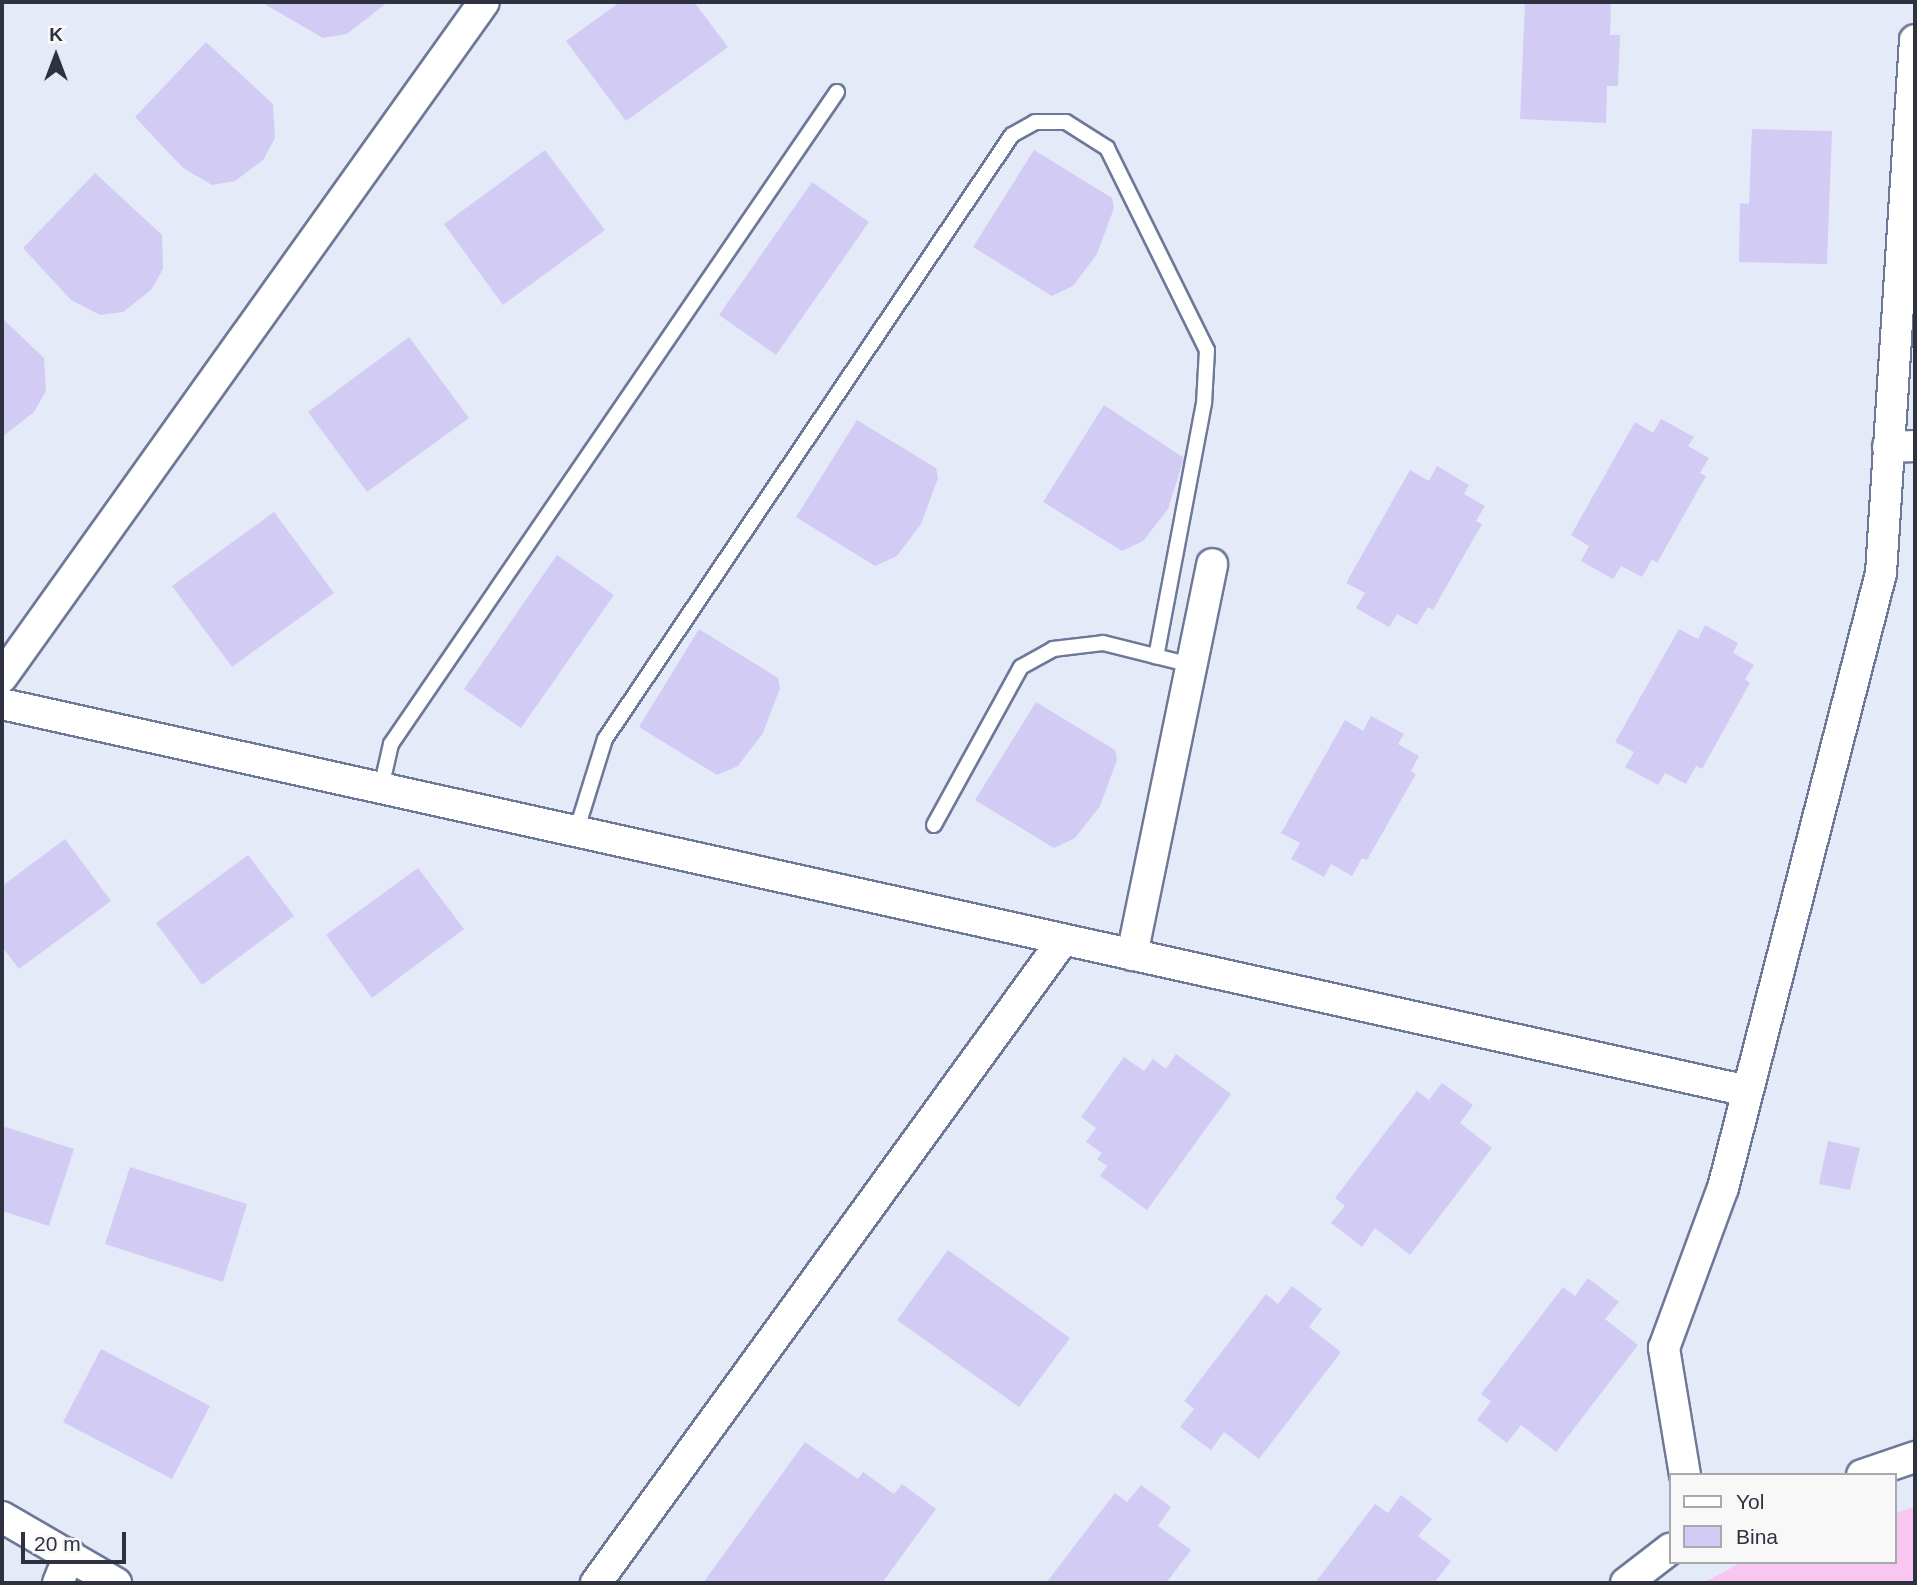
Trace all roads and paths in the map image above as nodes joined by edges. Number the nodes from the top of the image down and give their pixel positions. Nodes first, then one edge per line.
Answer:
1 (484, 2) edge
2 (1915, 40) edge
3 (837, 92) dead end
4 (1902, 447) edge
5 (1212, 564) dead end
6 (1156, 656) junction
7 (1191, 665) junction
8 (2, 677) edge
9 (2, 704) edge
10 (381, 788) junction
11 (934, 825) dead end
12 (576, 832) junction
13 (1063, 940) junction
14 (1132, 955) junction
15 (1748, 1091) junction
16 (1915, 1457) edge
17 (1685, 1473) edge
18 (1868, 1473) edge
19 (2, 1517) edge
20 (1668, 1551) edge
21 (70, 1554) junction
22 (58, 1583) edge
23 (116, 1583) edge
24 (596, 1583) edge
25 (1626, 1583) edge

1 - 8 street
2 - 4 street
3 - 10 lane
4 - 15 street
5 - 7 street
6 - 7 lane
6 - 11 lane
6 - 12 lane
7 - 14 street
9 - 10 street
10 - 12 street
12 - 13 street
13 - 14 street
13 - 24 street
14 - 15 street
15 - 17 street
16 - 18 street
19 - 21 street
20 - 25 street
21 - 22 street
21 - 23 street

